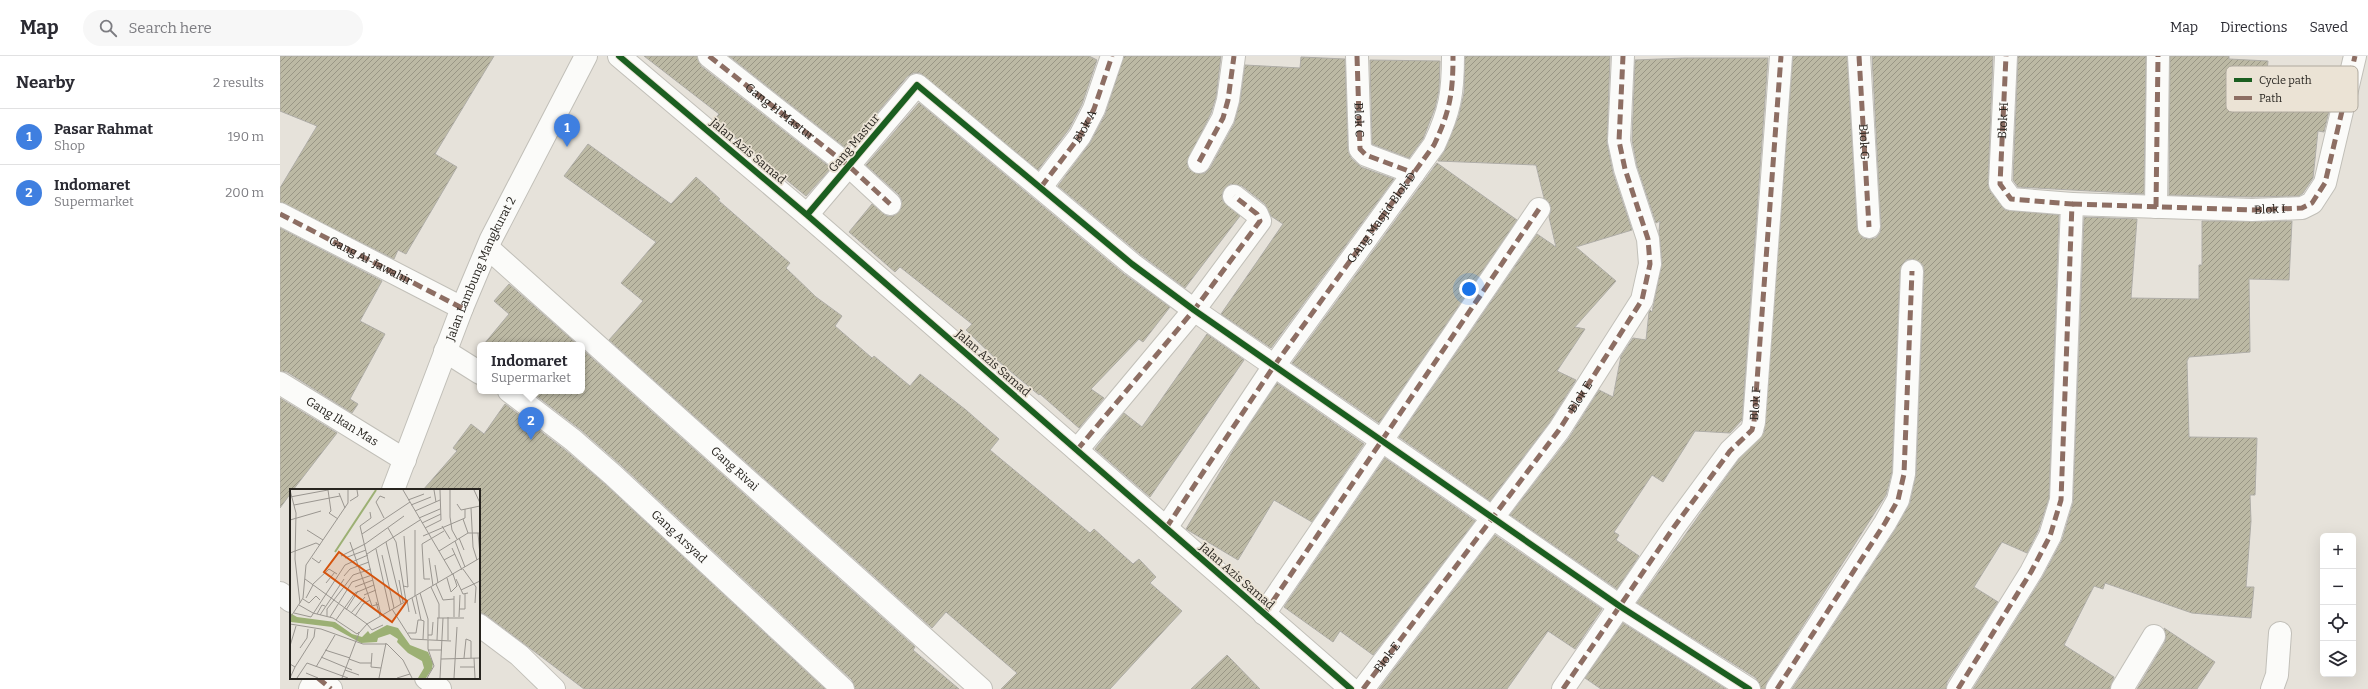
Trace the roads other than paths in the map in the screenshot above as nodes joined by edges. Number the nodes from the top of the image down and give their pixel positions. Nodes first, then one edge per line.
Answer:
1 (586, 56) edge
2 (619, 56) edge
3 (709, 56) edge
4 (1112, 56) edge
5 (1234, 56) edge
6 (1357, 56) edge
7 (1453, 56) edge
8 (1623, 56) edge
9 (1781, 56) edge
10 (1859, 56) edge
11 (2006, 56) edge
12 (2158, 56) edge
13 (2355, 56) edge
14 (2353, 66) edge
15 (2342, 112) edge
16 (1199, 162) dead end
17 (850, 167) junction
18 (1414, 173) junction
19 (2000, 184) joint
20 (1041, 187) junction
21 (1234, 196) dead end
22 (890, 204) dead end
23 (2072, 204) junction
24 (2156, 207) junction
25 (1538, 209) dead end
26 (280, 214) edge
27 (807, 215) junction
28 (1869, 227) dead end
29 (488, 248) junction
30 (1912, 270) dead end
31 (462, 308) junction
32 (1194, 310) junction
33 (445, 351) junction
34 (1274, 366) junction
35 (477, 371) edge
36 (280, 383) edge
37 (513, 394) edge
38 (1382, 440) junction
39 (1077, 450) junction
40 (405, 460) junction
41 (393, 489) edge
42 (1494, 518) junction
43 (1166, 528) junction
44 (280, 593) edge
45 (290, 600) edge
46 (1621, 607) junction
47 (1264, 614) junction
48 (480, 626) edge
49 (2280, 633) dead end
50 (2154, 636) dead end
51 (316, 679) edge
52 (318, 679) edge
53 (427, 679) edge
54 (310, 689) edge
55 (331, 689) edge
56 (440, 689) edge
57 (554, 689) edge
58 (843, 689) edge
59 (981, 689) edge
60 (1351, 689) edge
61 (1363, 689) edge
62 (1563, 689) edge
63 (1749, 689) edge
64 (1777, 689) edge
65 (1958, 689) edge
66 (2122, 689) edge
67 (2272, 689) edge

1 - 29 street, Jalan Lambung Mangkurat 2
2 - 27 street, Jalan Azis Samad
3 - 17 street, Gang H Mastur
4 - 20 street, Blok A
5 - 16 street
6 - 18 street, Blok C
7 - 18 street, GAng Masjid Blok D
8 - 42 street, Blok E
9 - 46 street, Blok F
10 - 28 street, Blok G
11 - 19 street, Blok H
12 - 24 street
13 - 14 street, Blok I
15 - 24 street, Blok I
17 - 20 street, Gang Mastur
17 - 22 street, Gang H Mastur
17 - 27 street, Gang Mastur
18 - 34 street, GAng Masjid Blok D
19 - 23 street, Blok I
20 - 32 street
21 - 32 street
23 - 24 street, Blok I
23 - 65 street
25 - 38 street
26 - 31 street, Gang Al-Jawahir
27 - 39 street, Jalan Azis Samad
29 - 31 street, Jalan Lambung Mangkurat 2
29 - 59 street, Gang Rivai
30 - 64 street
31 - 33 street, Jalan Lambung Mangkurat 2
32 - 34 street
32 - 39 street
33 - 35 street
33 - 40 street, Jalan Lambung Mangkurat 2
34 - 38 street
34 - 43 street, GAng Masjid Blok D
36 - 40 street, Gang Ikan Mas
37 - 58 street, Gang Arsyad
38 - 42 street
38 - 47 street
39 - 43 street, Jalan Azis Samad
40 - 41 street, Jalan Lambung Mangkurat 2
42 - 46 street
42 - 61 street, Blok E
43 - 47 street, Jalan Azis Samad
44 - 45 street
46 - 62 street, Blok F
46 - 63 street
47 - 60 street, Jalan Azis Samad
48 - 57 street
49 - 67 street
50 - 66 street
51 - 54 street
52 - 55 street
53 - 56 street

